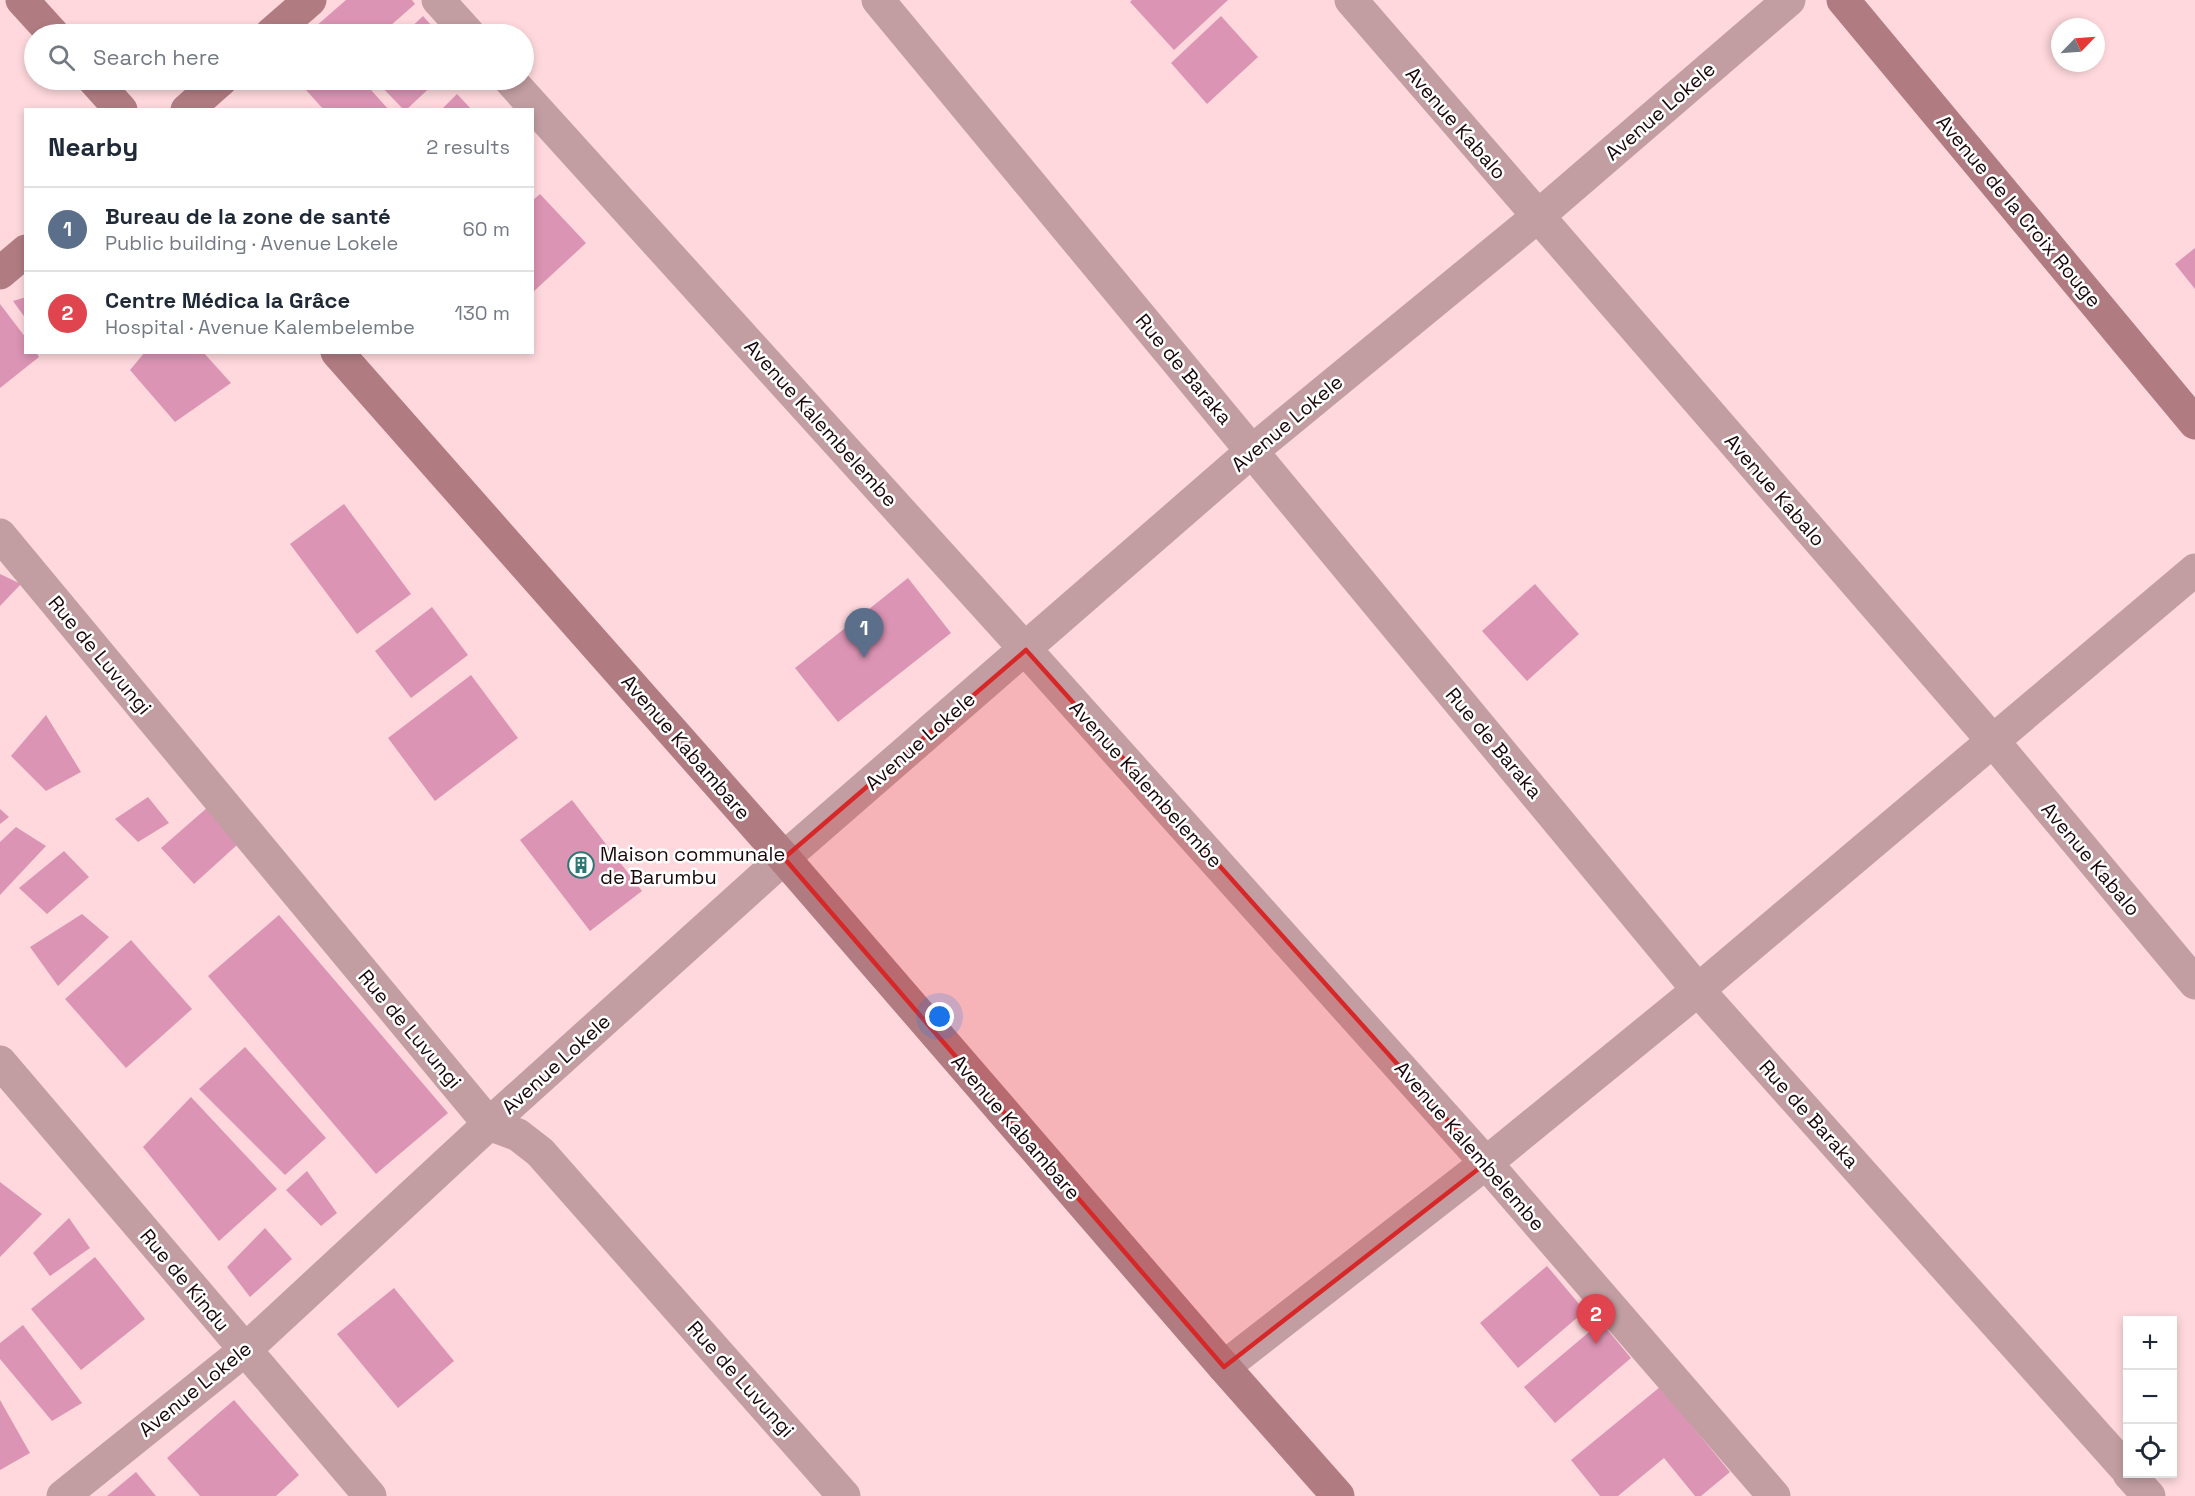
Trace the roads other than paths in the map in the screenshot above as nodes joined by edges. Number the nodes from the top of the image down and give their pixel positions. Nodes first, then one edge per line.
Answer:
1 (22, 0) edge
2 (310, 0) edge
3 (438, 0) edge
4 (878, 0) edge
5 (1351, 0) edge
6 (1789, 0) edge
7 (1843, 0) edge
8 (44, 24) edge
9 (282, 24) edge
10 (460, 24) edge
11 (103, 90) edge
12 (210, 90) edge
13 (519, 90) edge
14 (119, 108) edge
15 (189, 108) edge
16 (1537, 217) junction
17 (24, 252) edge
18 (0, 273) edge
19 (339, 354) edge
20 (2195, 423) edge
21 (1252, 451) junction
22 (0, 535) edge
23 (2195, 570) edge
24 (1026, 650) junction
25 (1992, 741) junction
26 (784, 858) junction
27 (2195, 983) edge
28 (1698, 990) junction
29 (0, 1062) edge
30 (489, 1124) junction
31 (1486, 1163) junction
32 (245, 1350) junction
33 (1224, 1367) junction
34 (2123, 1466) edge
35 (2134, 1478) edge
36 (63, 1496) edge
37 (370, 1496) edge
38 (844, 1496) edge
39 (1338, 1496) edge
40 (1774, 1496) edge
41 (2150, 1496) edge

1 - 8 main road
2 - 9 main road
3 - 10 street
4 - 21 street, Rue de Baraka
5 - 16 street, Avenue Kabalo
6 - 16 street, Avenue Lokele
7 - 20 main road, Avenue de la Croix Rouge
11 - 14 main road
12 - 15 main road
13 - 24 street, Avenue Kalembelembe
16 - 21 street, Avenue Lokele
16 - 25 street, Avenue Kabalo
17 - 18 main road
19 - 26 main road, Avenue Kabambare
21 - 24 street, Avenue Lokele
21 - 28 street, Rue de Baraka
22 - 30 street, Rue de Luvungi
23 - 25 street
24 - 26 street, Avenue Lokele
24 - 31 street, Avenue Kalembelembe
25 - 27 street, Avenue Kabalo
25 - 28 street
26 - 30 street, Avenue Lokele
26 - 33 main road, Avenue Kabambare
28 - 31 street
28 - 34 street, Rue de Baraka
29 - 32 street, Rue de Kindu
30 - 32 street, Avenue Lokele
30 - 38 street, Rue de Luvungi
31 - 33 street
31 - 40 street, Avenue Kalembelembe
32 - 36 street, Avenue Lokele
32 - 37 street, Rue de Kindu
33 - 39 main road, Avenue Kabambare
35 - 41 street, Rue de Baraka

